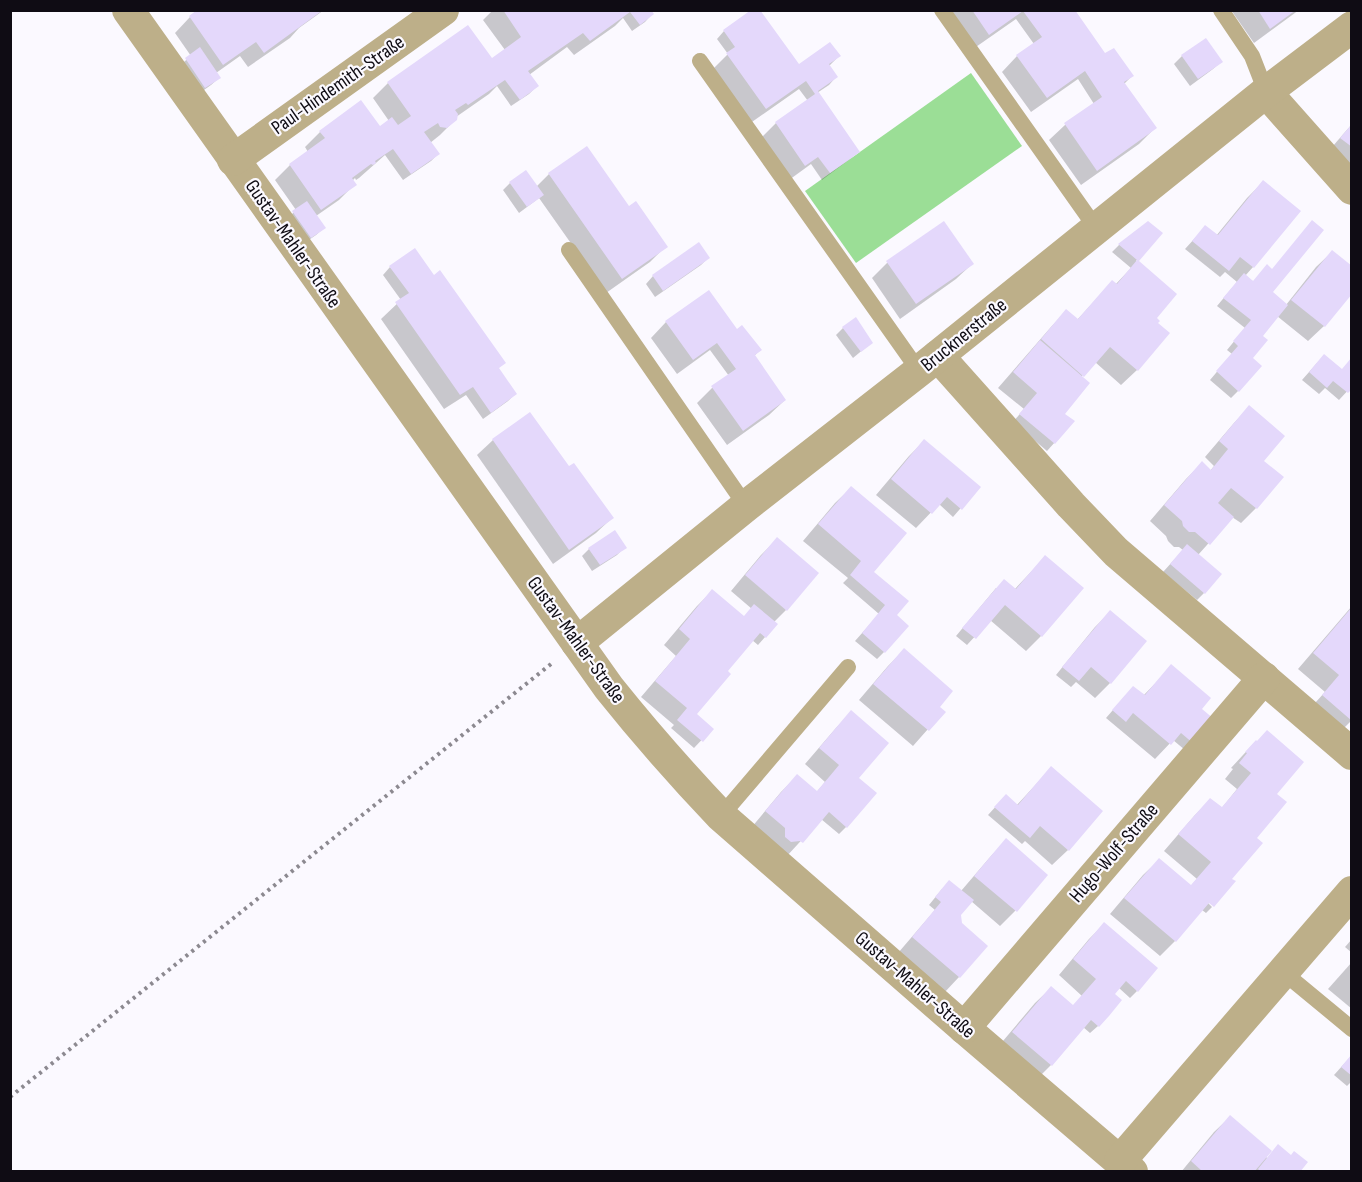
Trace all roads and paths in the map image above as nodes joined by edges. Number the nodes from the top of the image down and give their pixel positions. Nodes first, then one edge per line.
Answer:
1 (443, 10) edge
2 (942, 10) edge
3 (1221, 10) edge
4 (129, 11) edge
5 (1352, 27) edge
6 (700, 61) dead end
7 (1266, 92) junction
8 (233, 160) junction
9 (1352, 189) edge
10 (1096, 228) junction
11 (569, 250) dead end
12 (929, 364) junction
13 (746, 506) junction
14 (578, 644) junction
15 (848, 667) dead end
16 (1264, 678) junction
17 (1352, 754) edge
18 (721, 816) junction
19 (1352, 892) edge
20 (1283, 972) junction
21 (964, 1028) junction
22 (1352, 1029) edge
23 (10, 1097) edge
24 (1126, 1166) edge

1 - 8 street, Paul-Hindemith-Straße
2 - 10 lane
3 - 7 lane
4 - 8 street, Gustav-Mahler-Straße
5 - 7 street, Brucknerstraße
6 - 12 lane
7 - 9 street
7 - 10 street, Brucknerstraße
8 - 14 street, Gustav-Mahler-Straße
10 - 12 street, Brucknerstraße
11 - 13 lane
12 - 13 street, Brucknerstraße
12 - 16 street
13 - 14 street, Brucknerstraße
14 - 18 street, Gustav-Mahler-Straße
14 - 23 path
15 - 18 lane
16 - 17 street
16 - 21 street, Hugo-Wolf-Straße
18 - 21 street, Gustav-Mahler-Straße
19 - 20 street
20 - 22 lane
20 - 24 street
21 - 24 street, Gustav-Mahler-Straße

